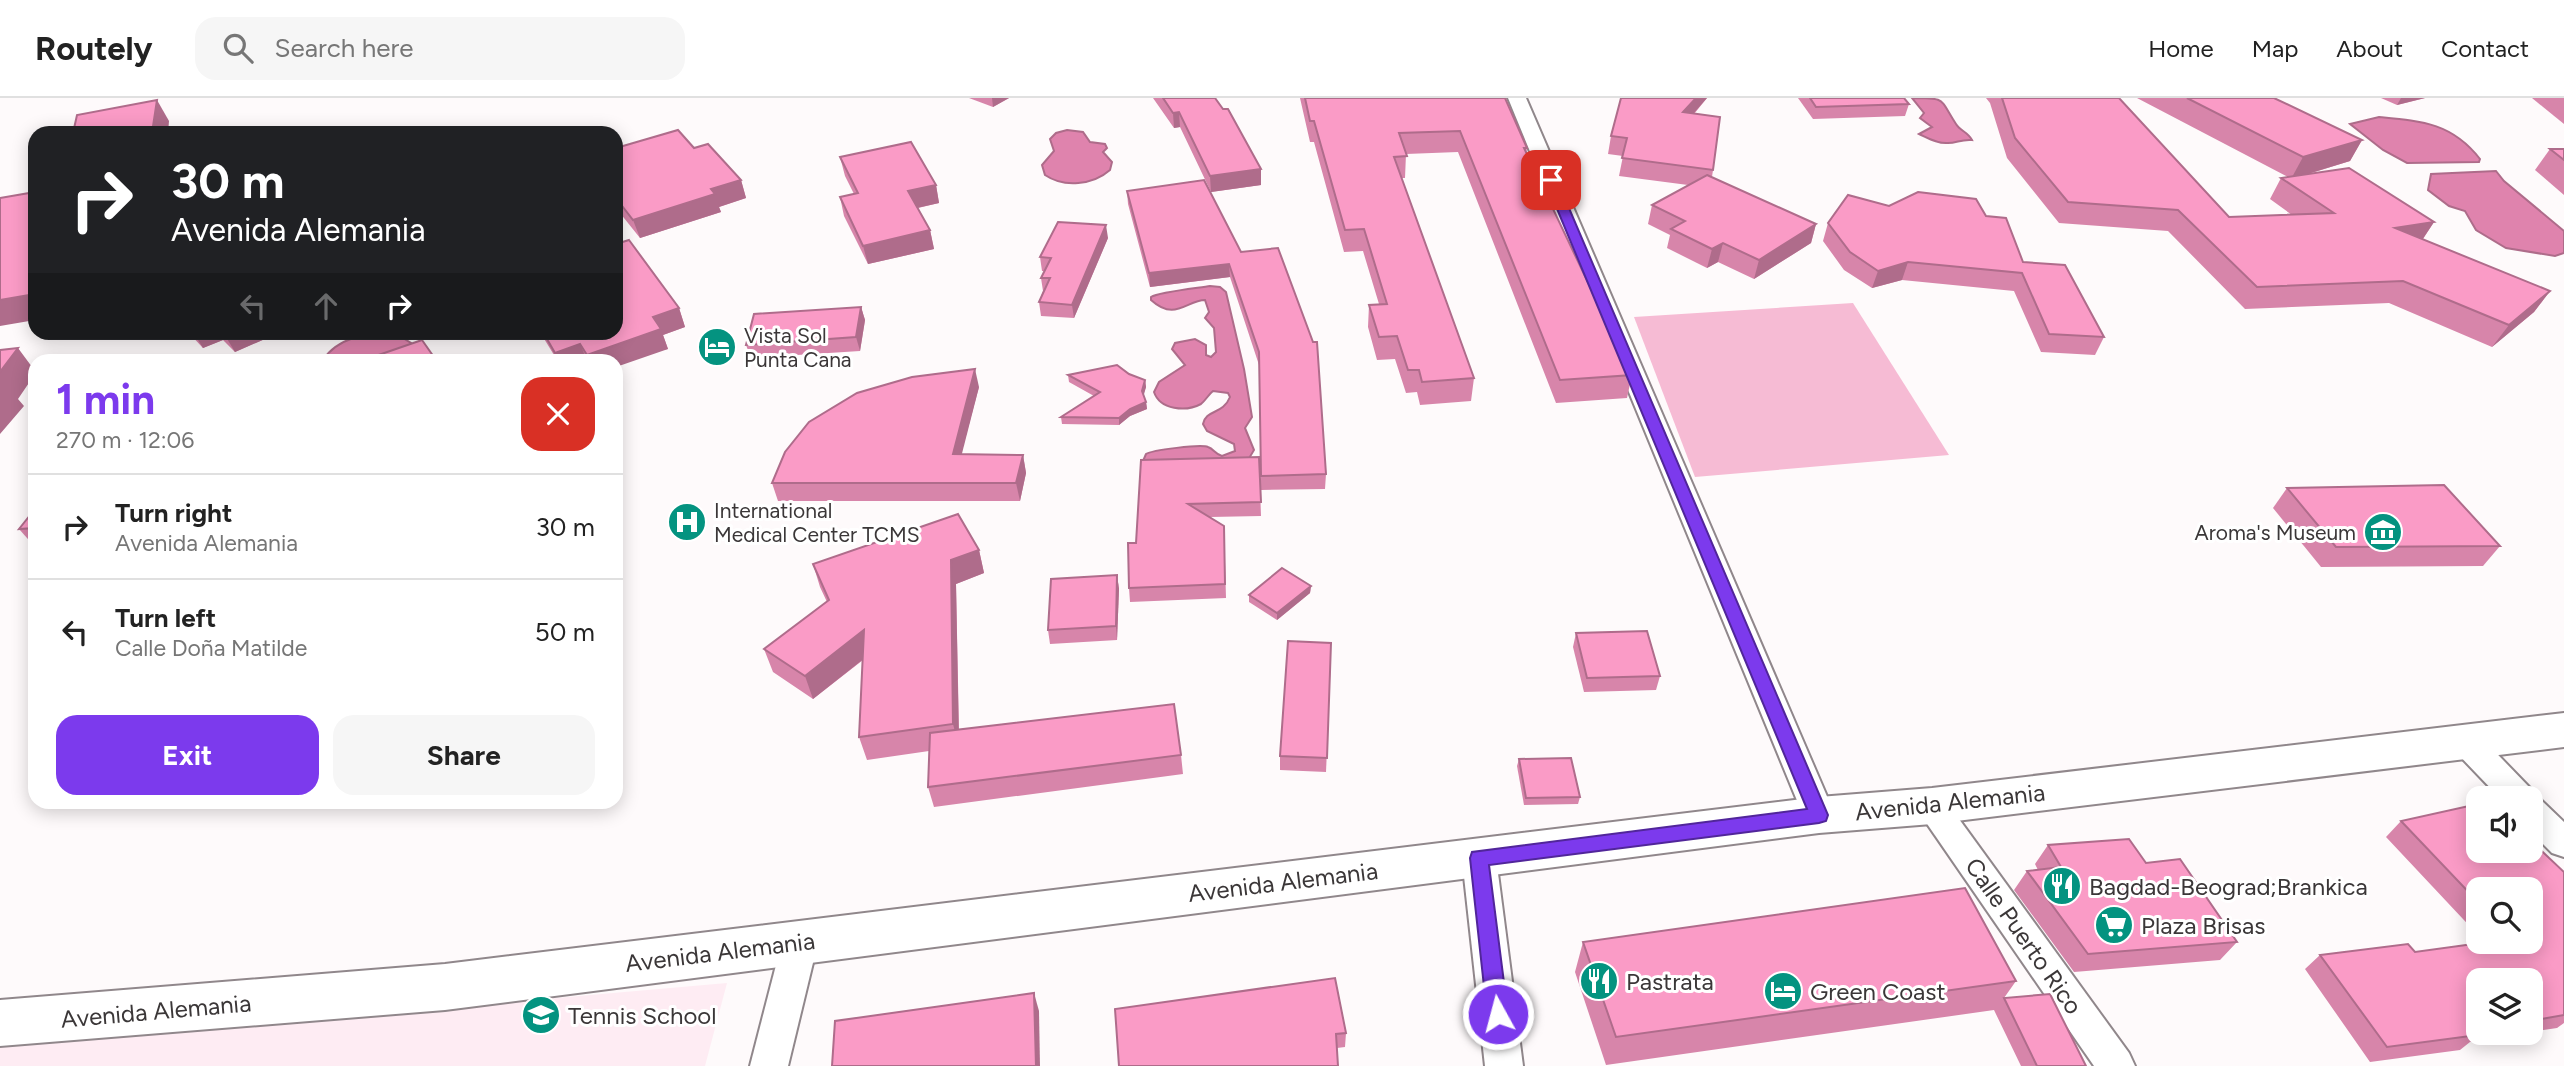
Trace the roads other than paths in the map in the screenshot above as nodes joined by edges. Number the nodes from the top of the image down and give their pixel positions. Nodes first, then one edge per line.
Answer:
1 (1517, 98) edge
2 (2564, 730) edge
3 (2465, 741) junction
4 (2508, 786) edge
5 (1932, 806) junction
6 (1819, 815) junction
7 (2543, 822) edge
8 (2564, 843) edge
9 (1479, 858) junction
10 (800, 942) junction
11 (0, 1023) edge
12 (769, 1066) edge
13 (1504, 1066) edge
14 (2116, 1066) edge

1 - 6 street
2 - 3 street, Avenida Alemania
3 - 4 street
3 - 5 street, Avenida Alemania
5 - 6 street, Avenida Alemania
5 - 14 street, Calle Puerto Rico
6 - 9 street, Avenida Alemania
7 - 8 street
9 - 10 street, Avenida Alemania
9 - 13 street
10 - 11 street, Avenida Alemania
10 - 12 street

